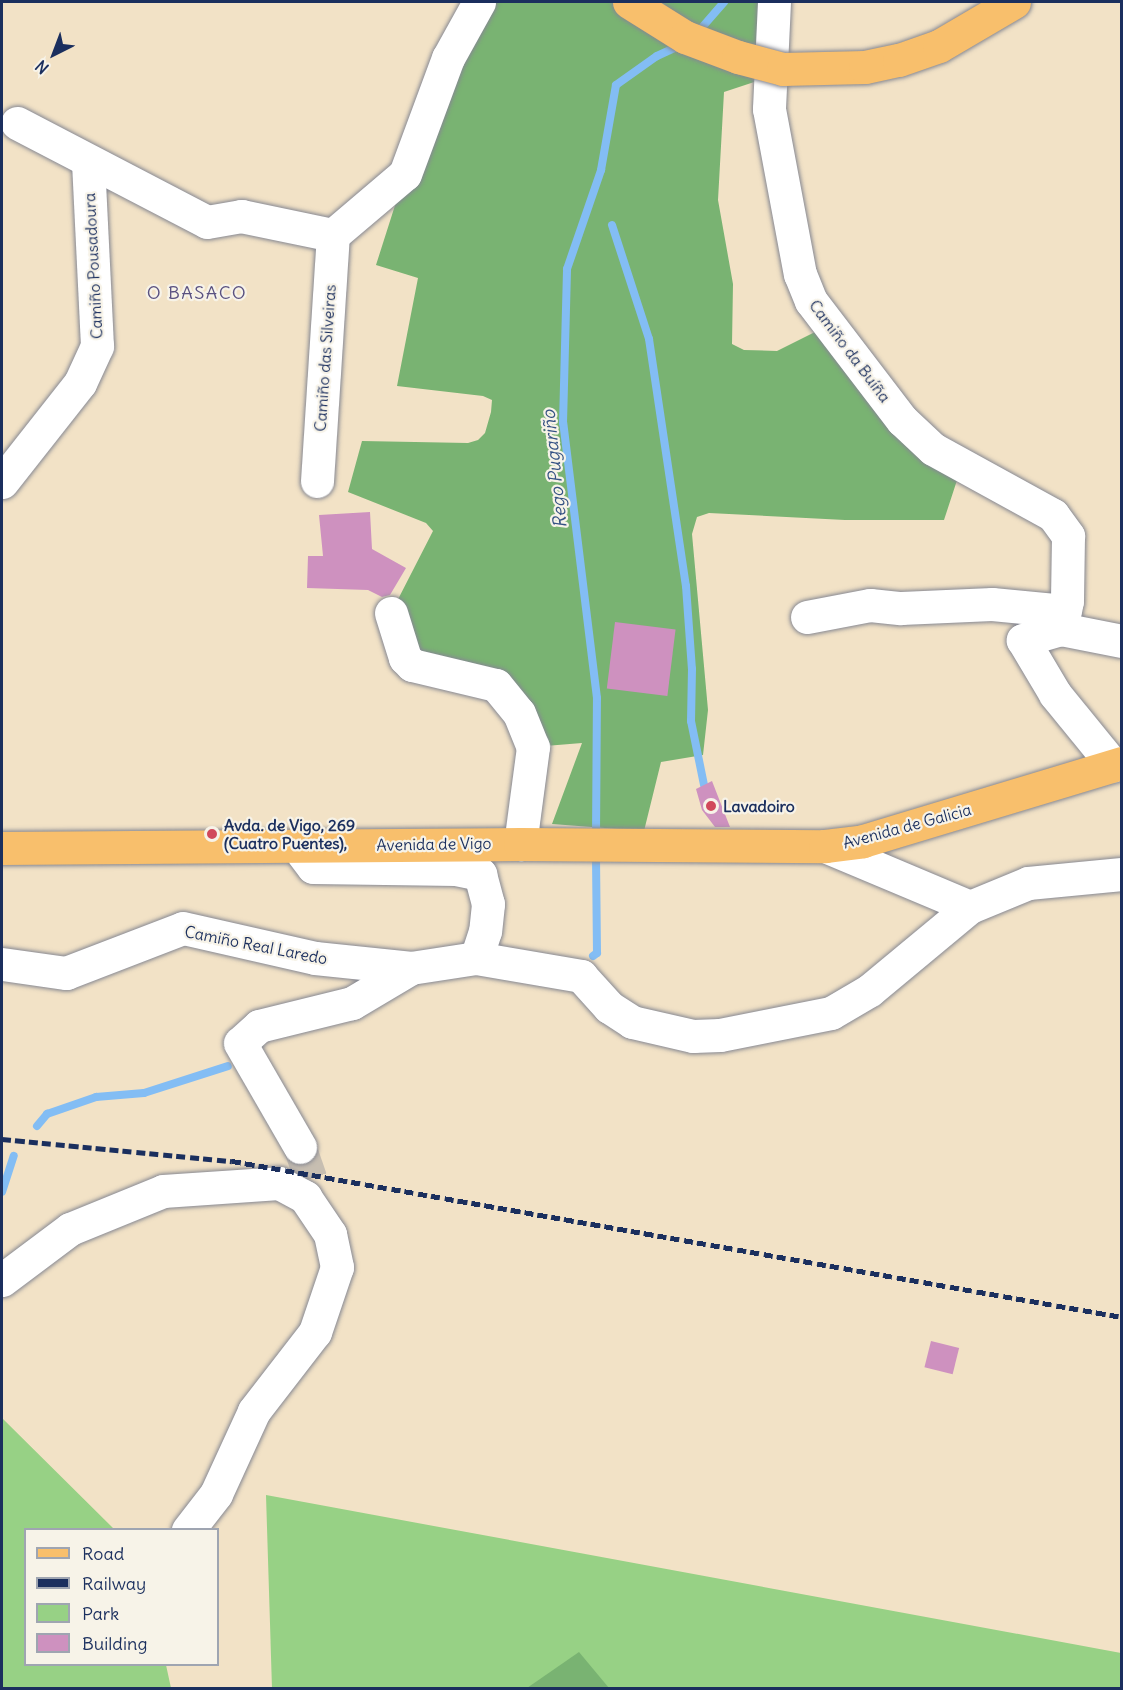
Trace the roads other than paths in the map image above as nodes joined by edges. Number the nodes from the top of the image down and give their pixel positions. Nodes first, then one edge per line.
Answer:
1 (479, 2) edge
2 (629, 2) edge
3 (774, 2) edge
4 (1014, 2) edge
5 (17, 123) dead end
6 (88, 163) junction
7 (333, 235) junction
8 (317, 481) dead end
9 (2, 482) edge
10 (391, 613) dead end
11 (807, 617) dead end
12 (1063, 620) junction
13 (1122, 641) edge
14 (1117, 764) edge
15 (528, 844) junction
16 (578, 844) joint
17 (297, 846) junction
18 (825, 846) junction
19 (2, 848) edge
20 (1122, 874) edge
21 (970, 908) junction
22 (476, 958) junction
23 (2, 964) edge
24 (411, 968) junction
25 (300, 1147) tunnel mouth
26 (312, 1182) tunnel mouth
27 (330, 1234) junction
28 (2, 1280) edge
29 (190, 1528) edge

1 - 7 street
2 - 4 main road, bridge
3 - 12 street, Camiño da Buíña
5 - 6 street, Camiño Pousadoura
6 - 7 street, Camiño Pousadoura
6 - 9 street, Camiño Pousadoura
7 - 8 street, Camiño das Silveiras
10 - 15 street
11 - 12 street
12 - 13 street
12 - 14 street
14 - 18 main road, Avenida de Galicia
15 - 16 main road, Avenida de Vigo
15 - 17 main road, Avenida de Vigo
16 - 18 main road, Avenida de Galicia
17 - 19 main road, Avenida de Vigo
17 - 22 street
18 - 21 street
20 - 21 street
21 - 22 street
22 - 24 street
23 - 24 street, Camiño Real Laredo
24 - 25 street
26 - 27 street
27 - 28 street
27 - 29 street

